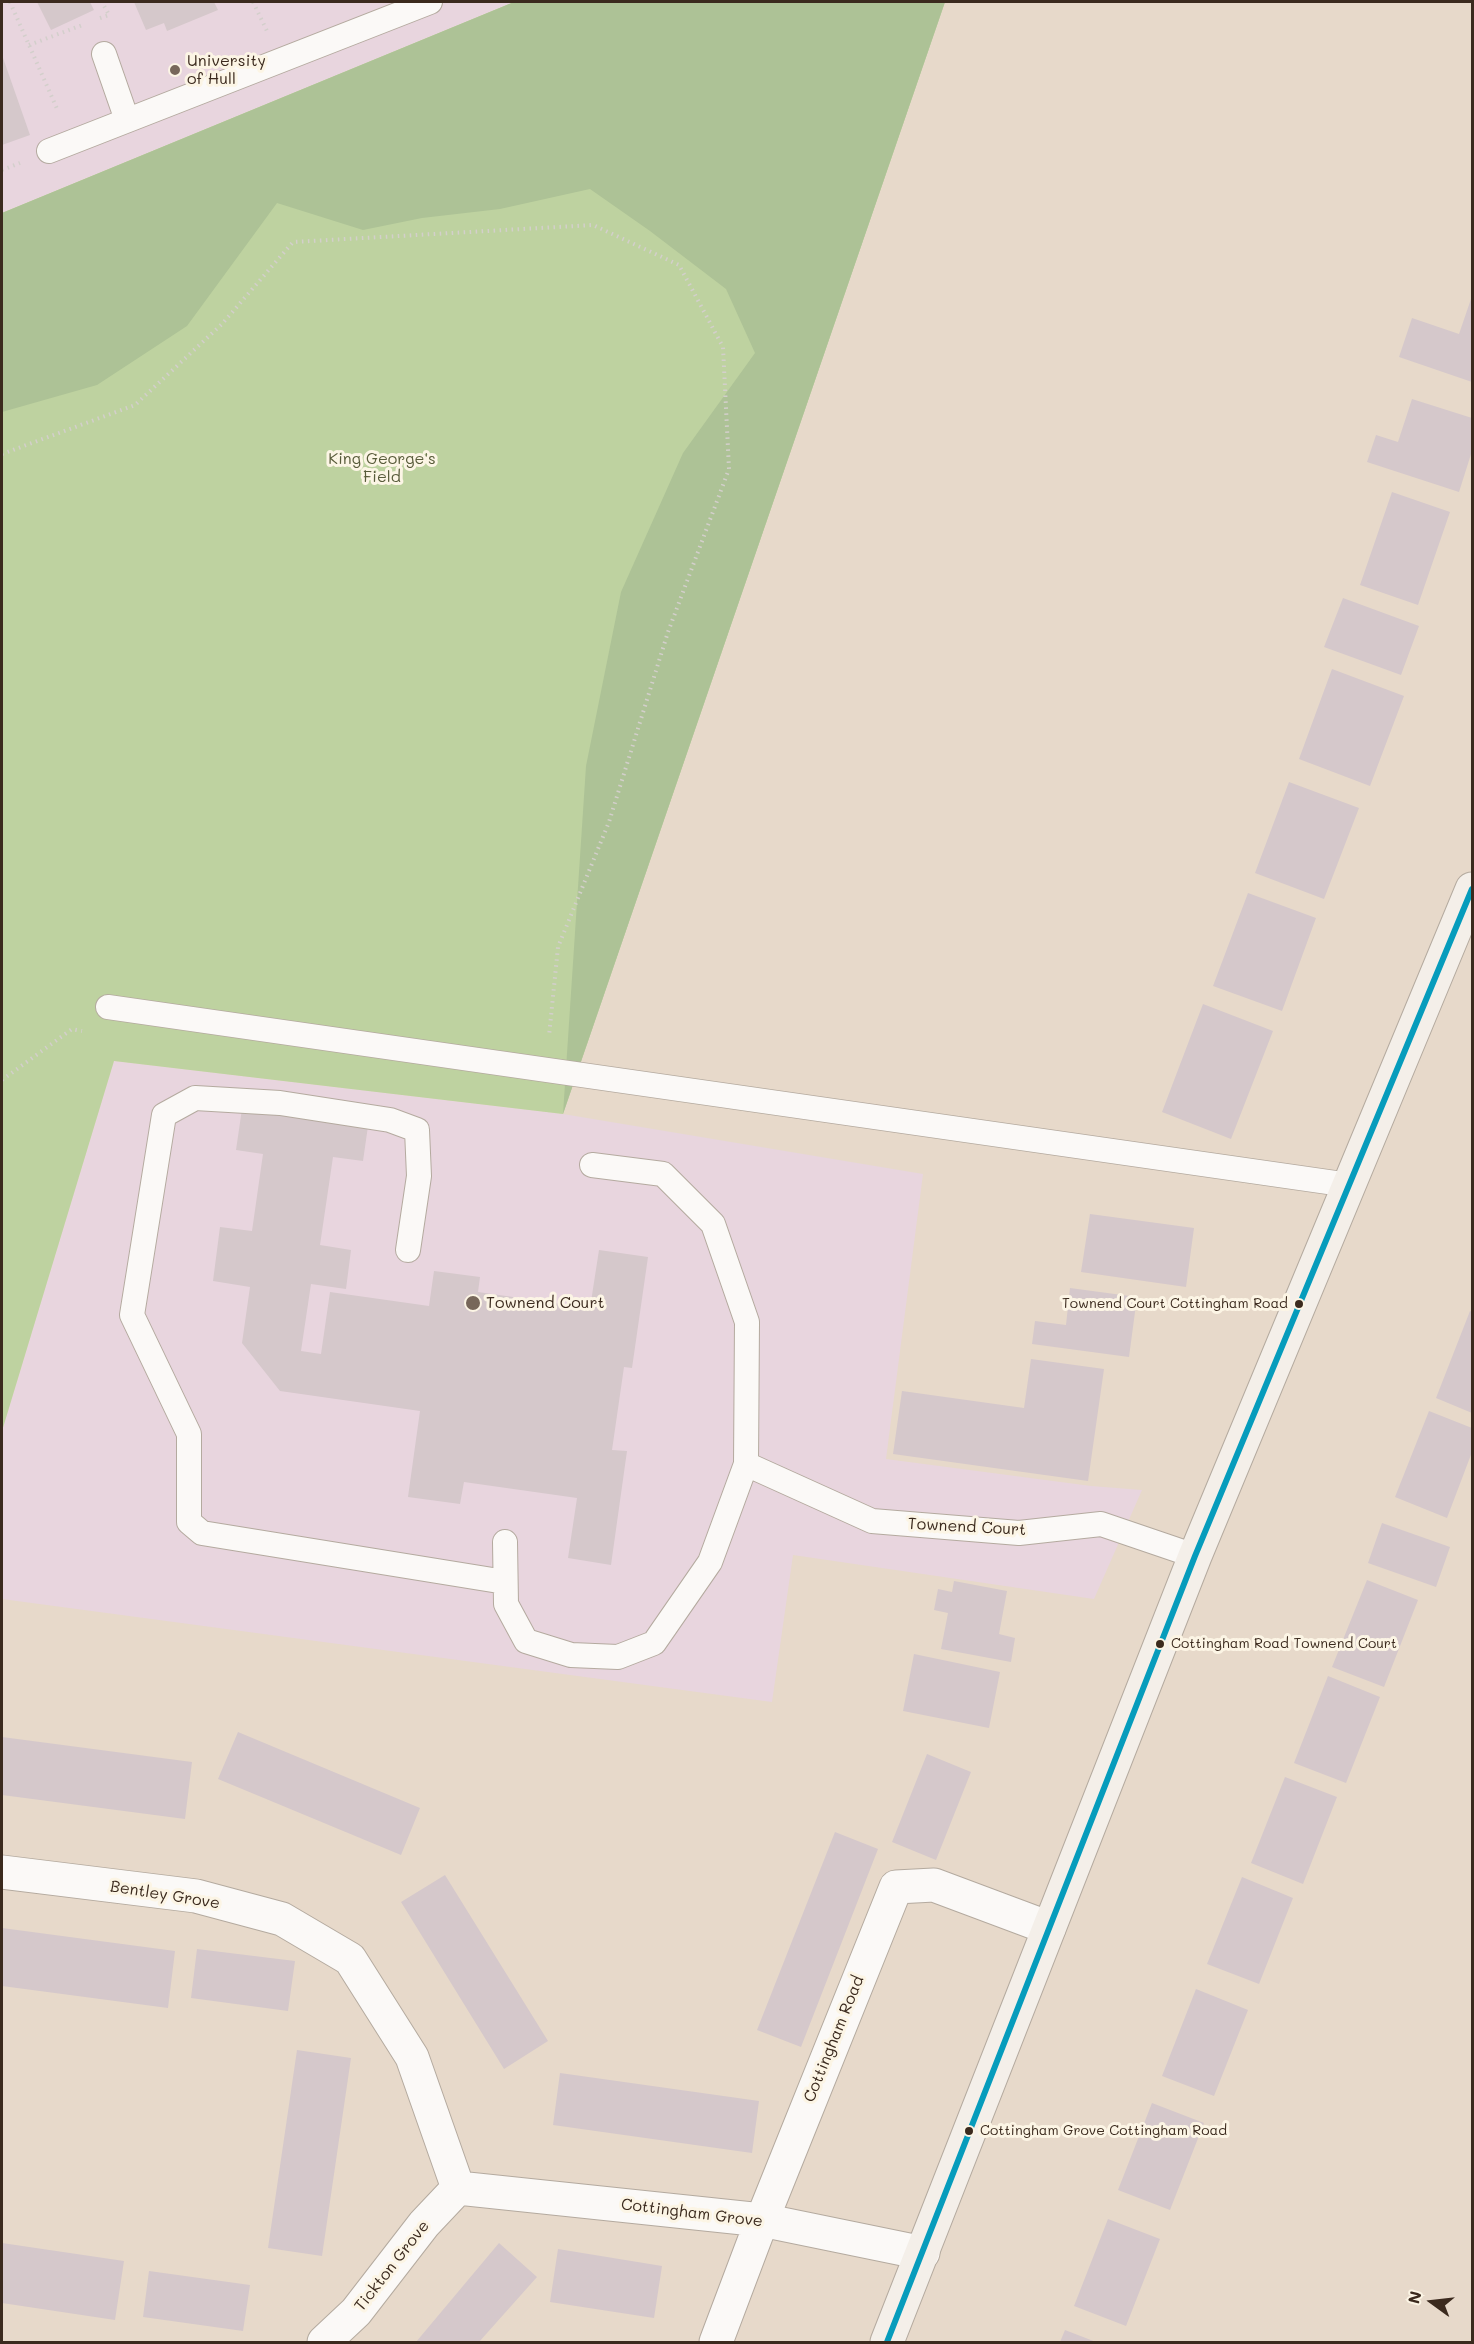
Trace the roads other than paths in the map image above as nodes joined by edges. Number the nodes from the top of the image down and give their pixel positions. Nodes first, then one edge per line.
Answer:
1 (430, 2) edge
2 (104, 54) dead end
3 (128, 120) junction
4 (49, 151) dead end
5 (1473, 889) edge
6 (108, 1007) road end
7 (592, 1165) dead end
8 (1349, 1185) junction
9 (408, 1250) dead end
10 (746, 1464) junction
11 (505, 1542) dead end
12 (1195, 1556) junction
13 (505, 1582) junction
14 (2, 1872) edge
15 (1050, 1928) junction
16 (458, 2188) junction
17 (762, 2220) junction
18 (923, 2253) junction
19 (324, 2343) edge
20 (716, 2343) edge
21 (887, 2343) edge

1 - 3 lane
2 - 3 lane
3 - 4 lane
5 - 8 main road
6 - 8 lane
7 - 10 lane
8 - 12 main road
9 - 13 lane
10 - 12 lane, Townend Court
10 - 13 lane
11 - 13 lane
12 - 15 main road
14 - 16 street, Bentley Grove
15 - 17 street, Cottingham Road
15 - 18 main road
16 - 17 street, Cottingham Grove
16 - 19 street, Tickton Grove
17 - 18 street, Cottingham Grove
17 - 20 street, Cottingham Road
18 - 21 main road

